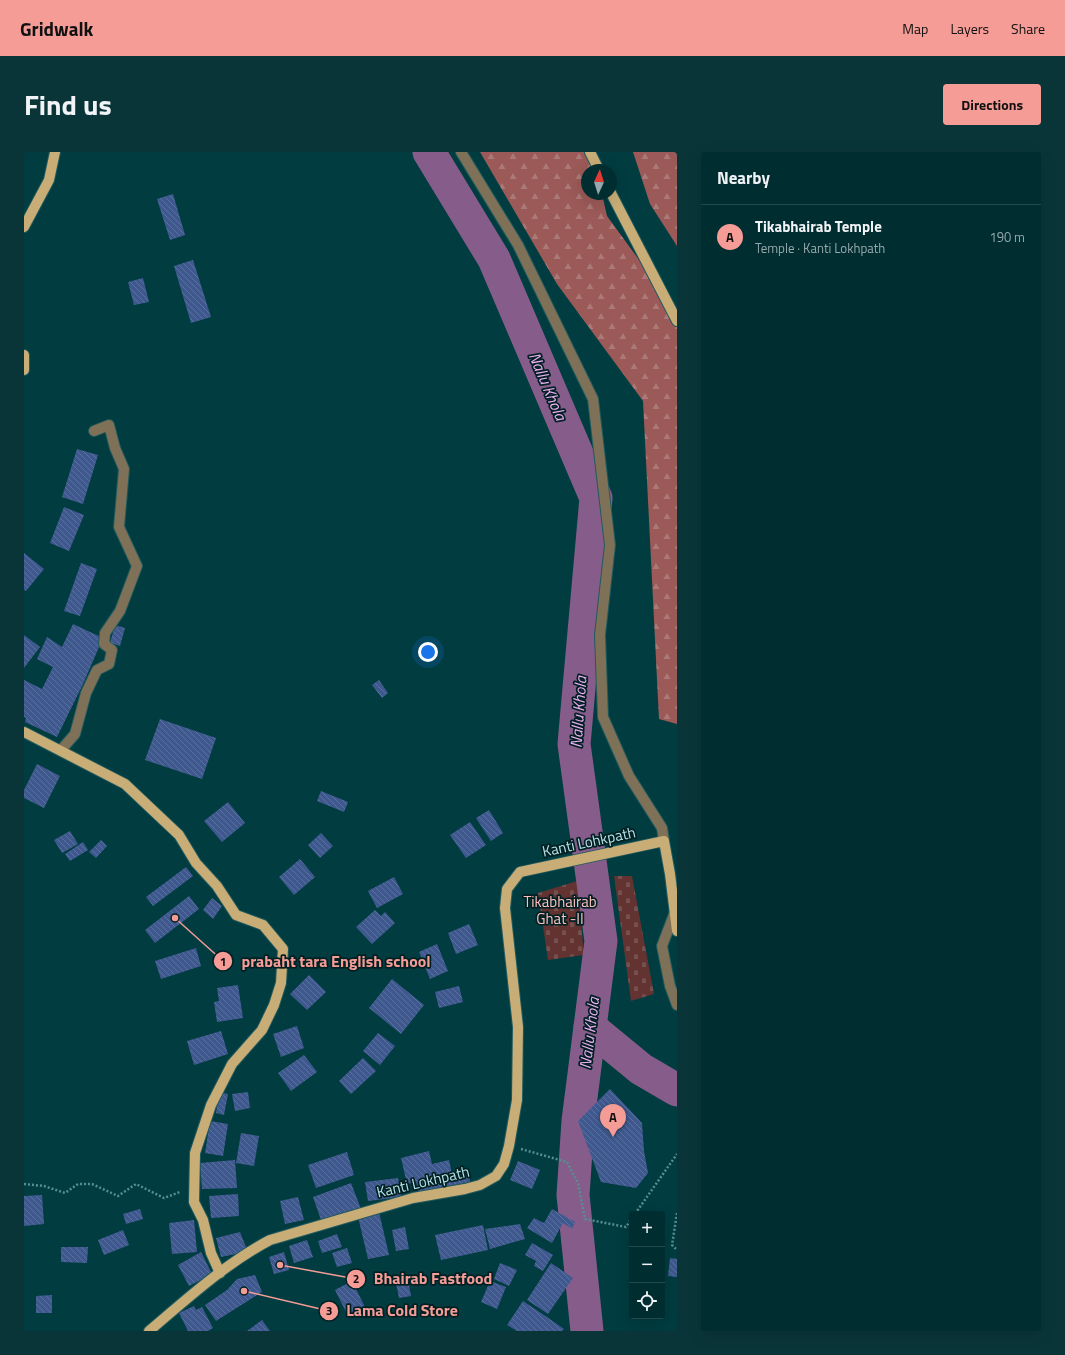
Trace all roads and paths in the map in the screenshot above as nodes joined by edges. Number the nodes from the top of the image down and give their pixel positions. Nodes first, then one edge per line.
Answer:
1 (55, 152) edge
2 (461, 152) edge
3 (590, 152) edge
4 (596, 164) edge
5 (615, 200) edge
6 (24, 227) edge
7 (677, 321) edge
8 (24, 355) edge
9 (24, 370) edge
10 (94, 431) dead end
11 (24, 732) edge
12 (61, 750) junction
13 (664, 841) junction
14 (520, 872) joint
15 (675, 912) junction
16 (677, 931) edge
17 (677, 1005) edge
18 (509, 1146) junction
19 (677, 1156) edge
20 (24, 1184) edge
21 (194, 1202) junction
22 (637, 1211) edge
23 (677, 1213) edge
24 (629, 1222) edge
25 (677, 1250) edge
26 (220, 1273) junction
27 (149, 1331) edge

1 - 6 main road
2 - 13 street
3 - 4 main road
5 - 7 main road
8 - 9 main road
10 - 12 street
11 - 12 main road
12 - 21 main road
13 - 14 main road, Kanti Lohkpath
13 - 15 main road
14 - 18 main road, Kanti Lokhpath
15 - 16 main road
15 - 17 street
18 - 24 path
18 - 26 main road, Kanti Lokhpath
19 - 22 path
20 - 21 path
21 - 26 main road
23 - 25 path
26 - 27 main road, Kanti Lokhpath

